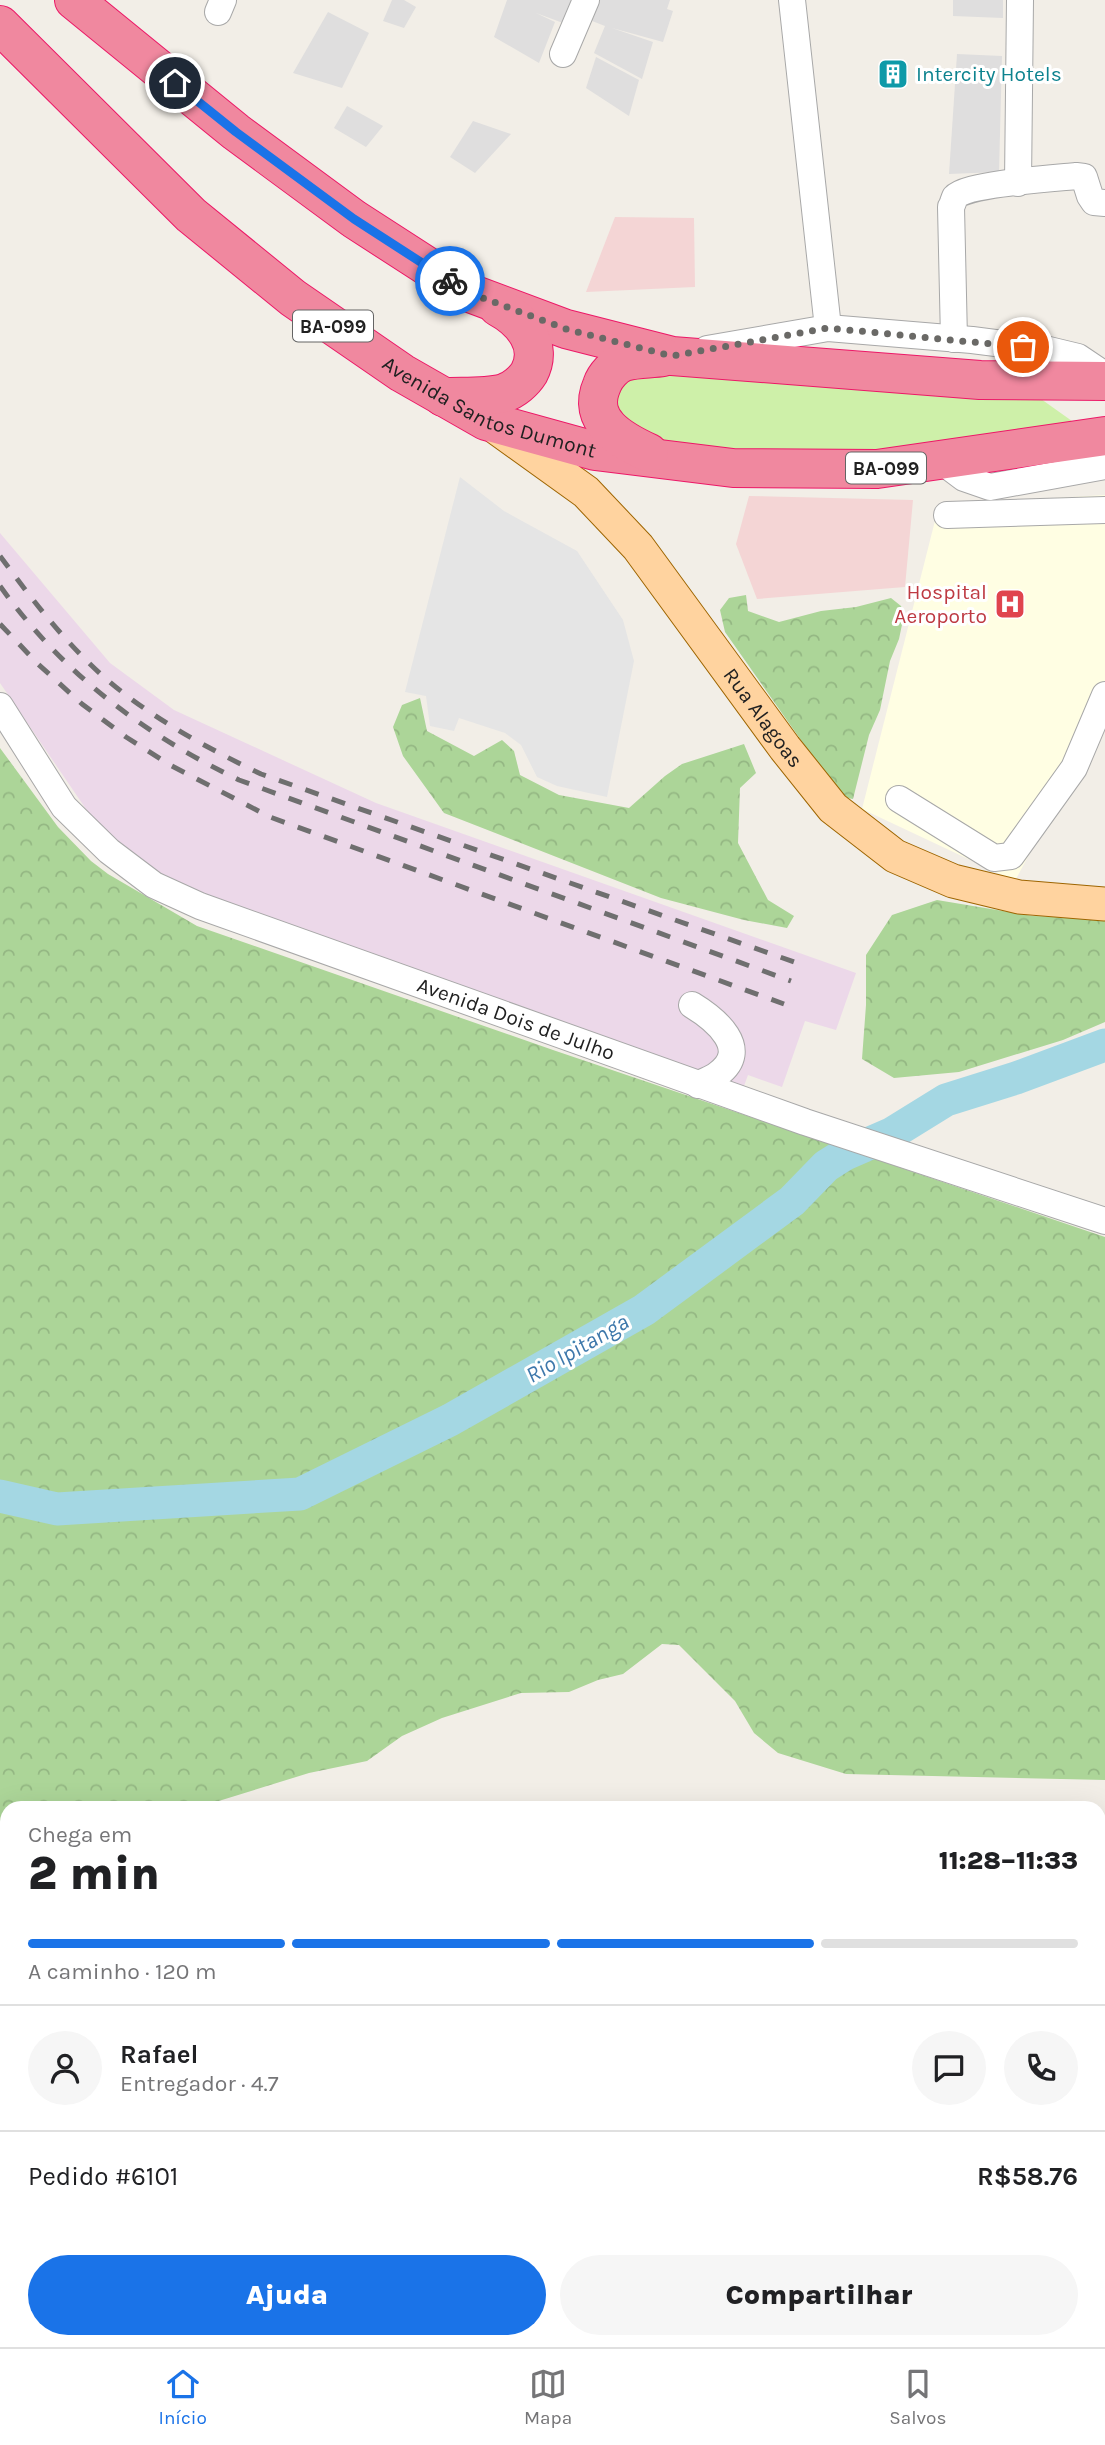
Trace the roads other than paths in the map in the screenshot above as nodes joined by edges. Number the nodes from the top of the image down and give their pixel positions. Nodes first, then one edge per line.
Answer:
1 (74, 0) edge
2 (586, 0) edge
3 (792, 0) edge
4 (1020, 0) edge
5 (0, 25) edge
6 (563, 54) dead end
7 (1018, 183) junction
8 (1105, 204) edge
9 (467, 292) junction
10 (828, 328) junction
11 (954, 339) junction
12 (672, 356) junction
13 (1105, 376) edge
14 (1105, 381) edge
15 (443, 397) junction
16 (486, 421) junction
17 (1105, 436) edge
18 (665, 459) junction
19 (940, 460) junction
20 (1105, 466) edge
21 (1105, 510) edge
22 (947, 515) dead end
23 (1105, 695) edge
24 (0, 706) edge
25 (899, 799) dead end
26 (1105, 904) edge
27 (692, 1005) dead end
28 (698, 1085) junction
29 (1105, 1221) edge

1 - 9 highway
2 - 6 street
3 - 10 street
4 - 7 street
5 - 15 highway, Avenida Santos Dumont / BA-099
7 - 8 street
7 - 11 street
9 - 12 highway
9 - 15 highway
10 - 11 street
10 - 12 street
11 - 13 street
12 - 14 highway
12 - 18 highway
15 - 16 highway, Avenida Santos Dumont / BA-099
16 - 18 highway, Avenida Santos Dumont / BA-099
16 - 26 main road, Rua Alagoas
17 - 19 highway, Avenida Santos Dumont / BA-099
18 - 19 highway, Avenida Santos Dumont / BA-099
19 - 20 street
21 - 22 street
23 - 25 street
24 - 28 street, Avenida Dois de Julho
27 - 28 street
28 - 29 street, Avenida Dois de Julho

